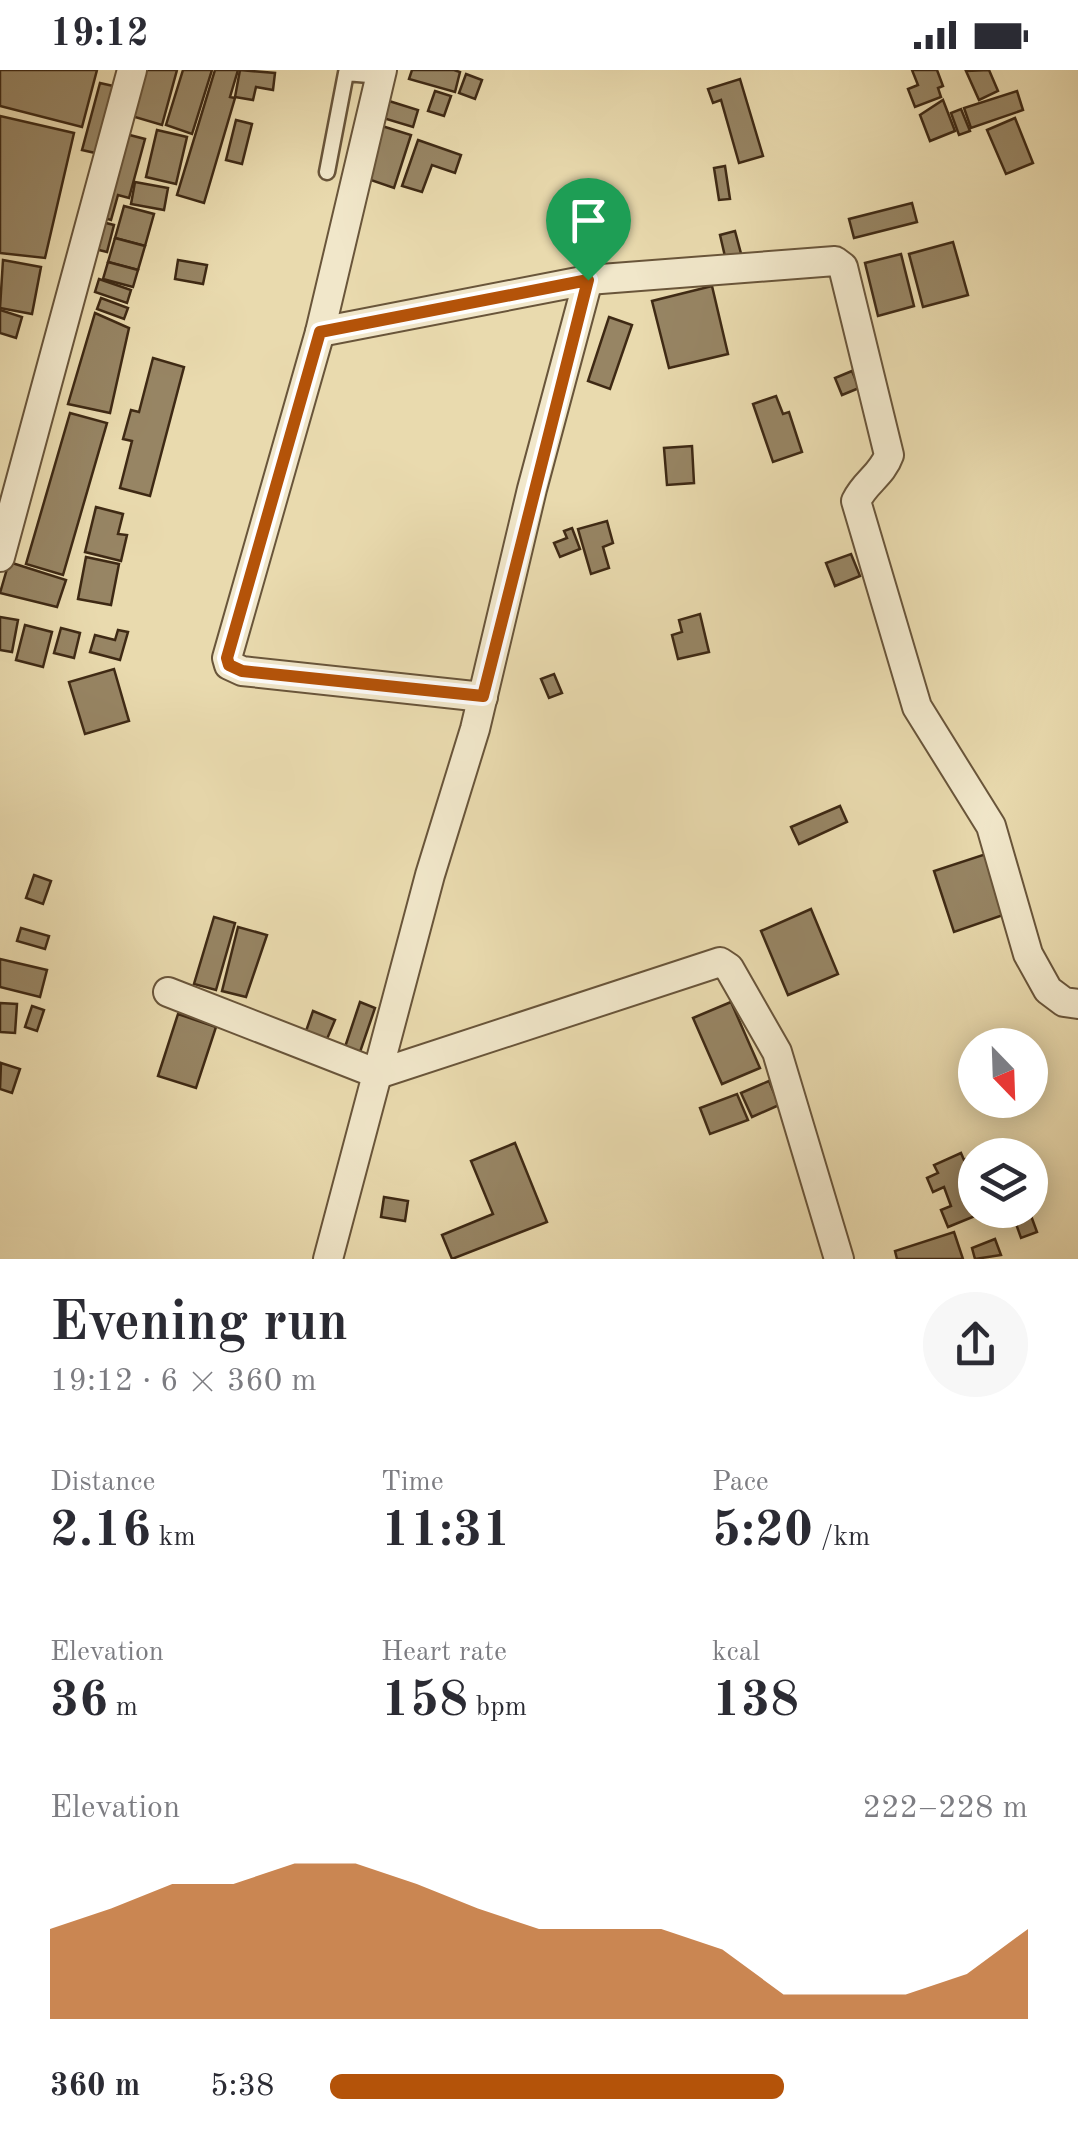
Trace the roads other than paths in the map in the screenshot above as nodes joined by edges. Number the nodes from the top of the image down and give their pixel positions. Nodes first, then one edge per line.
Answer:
1 (132, 70) edge
2 (381, 73) edge
3 (327, 172) dead end
4 (588, 280) junction
5 (320, 332) junction
6 (0, 557) edge
7 (483, 696) junction
8 (168, 992) dead end
9 (1078, 1004) edge
10 (378, 1074) junction
11 (328, 1259) edge
12 (839, 1259) edge

1 - 6 street
2 - 3 lane
2 - 5 street
4 - 5 street
4 - 7 street
4 - 9 street
5 - 7 street
7 - 10 street
8 - 10 street
10 - 11 street
10 - 12 street

